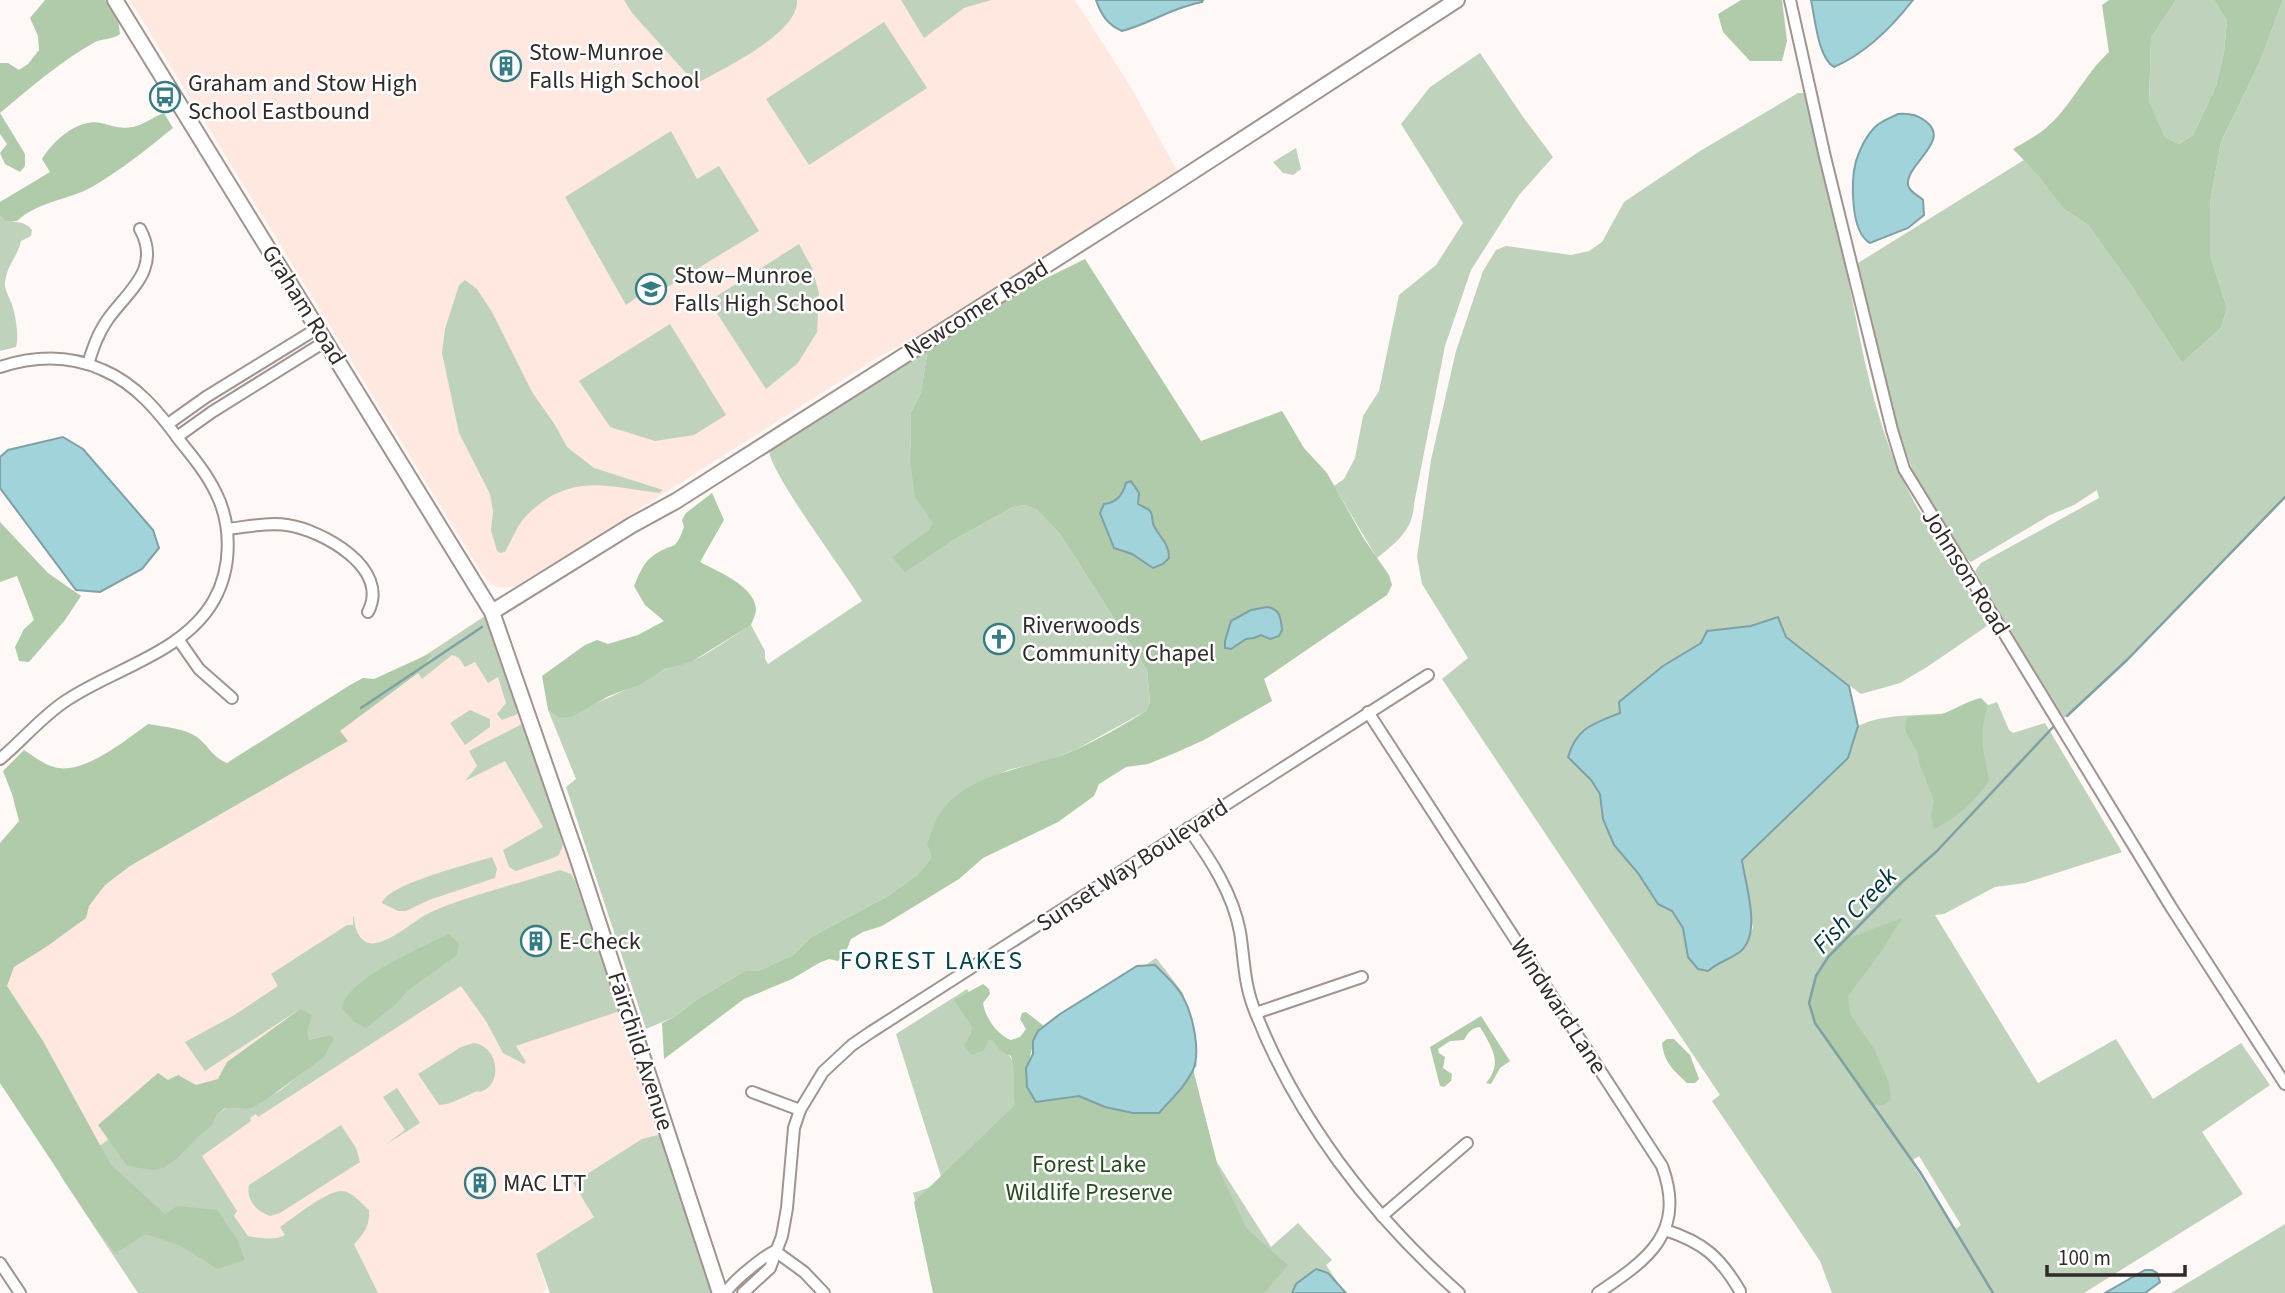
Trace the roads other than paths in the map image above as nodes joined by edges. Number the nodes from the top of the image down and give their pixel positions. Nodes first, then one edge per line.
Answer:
1 (115, 0) edge
2 (1457, 0) edge
3 (1790, 0) edge
4 (140, 229) dead end
5 (318, 328) junction
6 (326, 341) junction
7 (268, 359) junction
8 (88, 364) junction
9 (0, 367) edge
10 (276, 372) junction
11 (220, 388) junction
12 (229, 401) junction
13 (168, 424) junction
14 (177, 437) junction
15 (227, 529) junction
16 (368, 612) dead end
17 (492, 612) junction
18 (178, 639) junction
19 (1427, 675) dead end
20 (232, 698) dead end
21 (1368, 712) junction
22 (0, 759) edge
23 (1188, 828) junction
24 (1362, 977) dead end
25 (1256, 1013) junction
26 (2285, 1084) edge
27 (752, 1092) dead end
28 (800, 1110) junction
29 (1467, 1143) dead end
30 (1382, 1216) junction
31 (1665, 1230) junction
32 (775, 1251) junction
33 (0, 1262) edge
34 (1740, 1291) dead end
35 (20, 1293) edge
36 (720, 1293) edge
37 (726, 1293) edge
38 (743, 1293) edge
39 (824, 1293) edge
40 (1459, 1293) edge
41 (1598, 1293) edge

1 - 5 main road, Graham Road
2 - 17 main road, Newcomer Road
3 - 26 street, Johnson Road
4 - 8 street
5 - 6 main road, Graham Road
5 - 7 street
6 - 10 street
6 - 17 main road, Graham Road
7 - 10 street
7 - 11 street
8 - 9 street
8 - 13 street
10 - 12 street
11 - 12 street
11 - 13 street
12 - 14 street
13 - 14 street
14 - 15 street
15 - 16 street
15 - 18 street
17 - 36 main road, Fairchild Avenue
18 - 20 street
18 - 22 street
19 - 21 street, Sunset Way Boulevard
21 - 23 street, Sunset Way Boulevard
21 - 31 street, Windward Lane
23 - 25 street
23 - 28 street, Sunset Way Boulevard
24 - 25 street
25 - 30 street
27 - 28 street
28 - 32 street, Sunset Way Boulevard
29 - 30 street
30 - 40 street
31 - 34 street
31 - 41 street, Windward Lane
32 - 37 street
32 - 38 street, Sunset Way Boulevard
32 - 39 street
33 - 35 street

